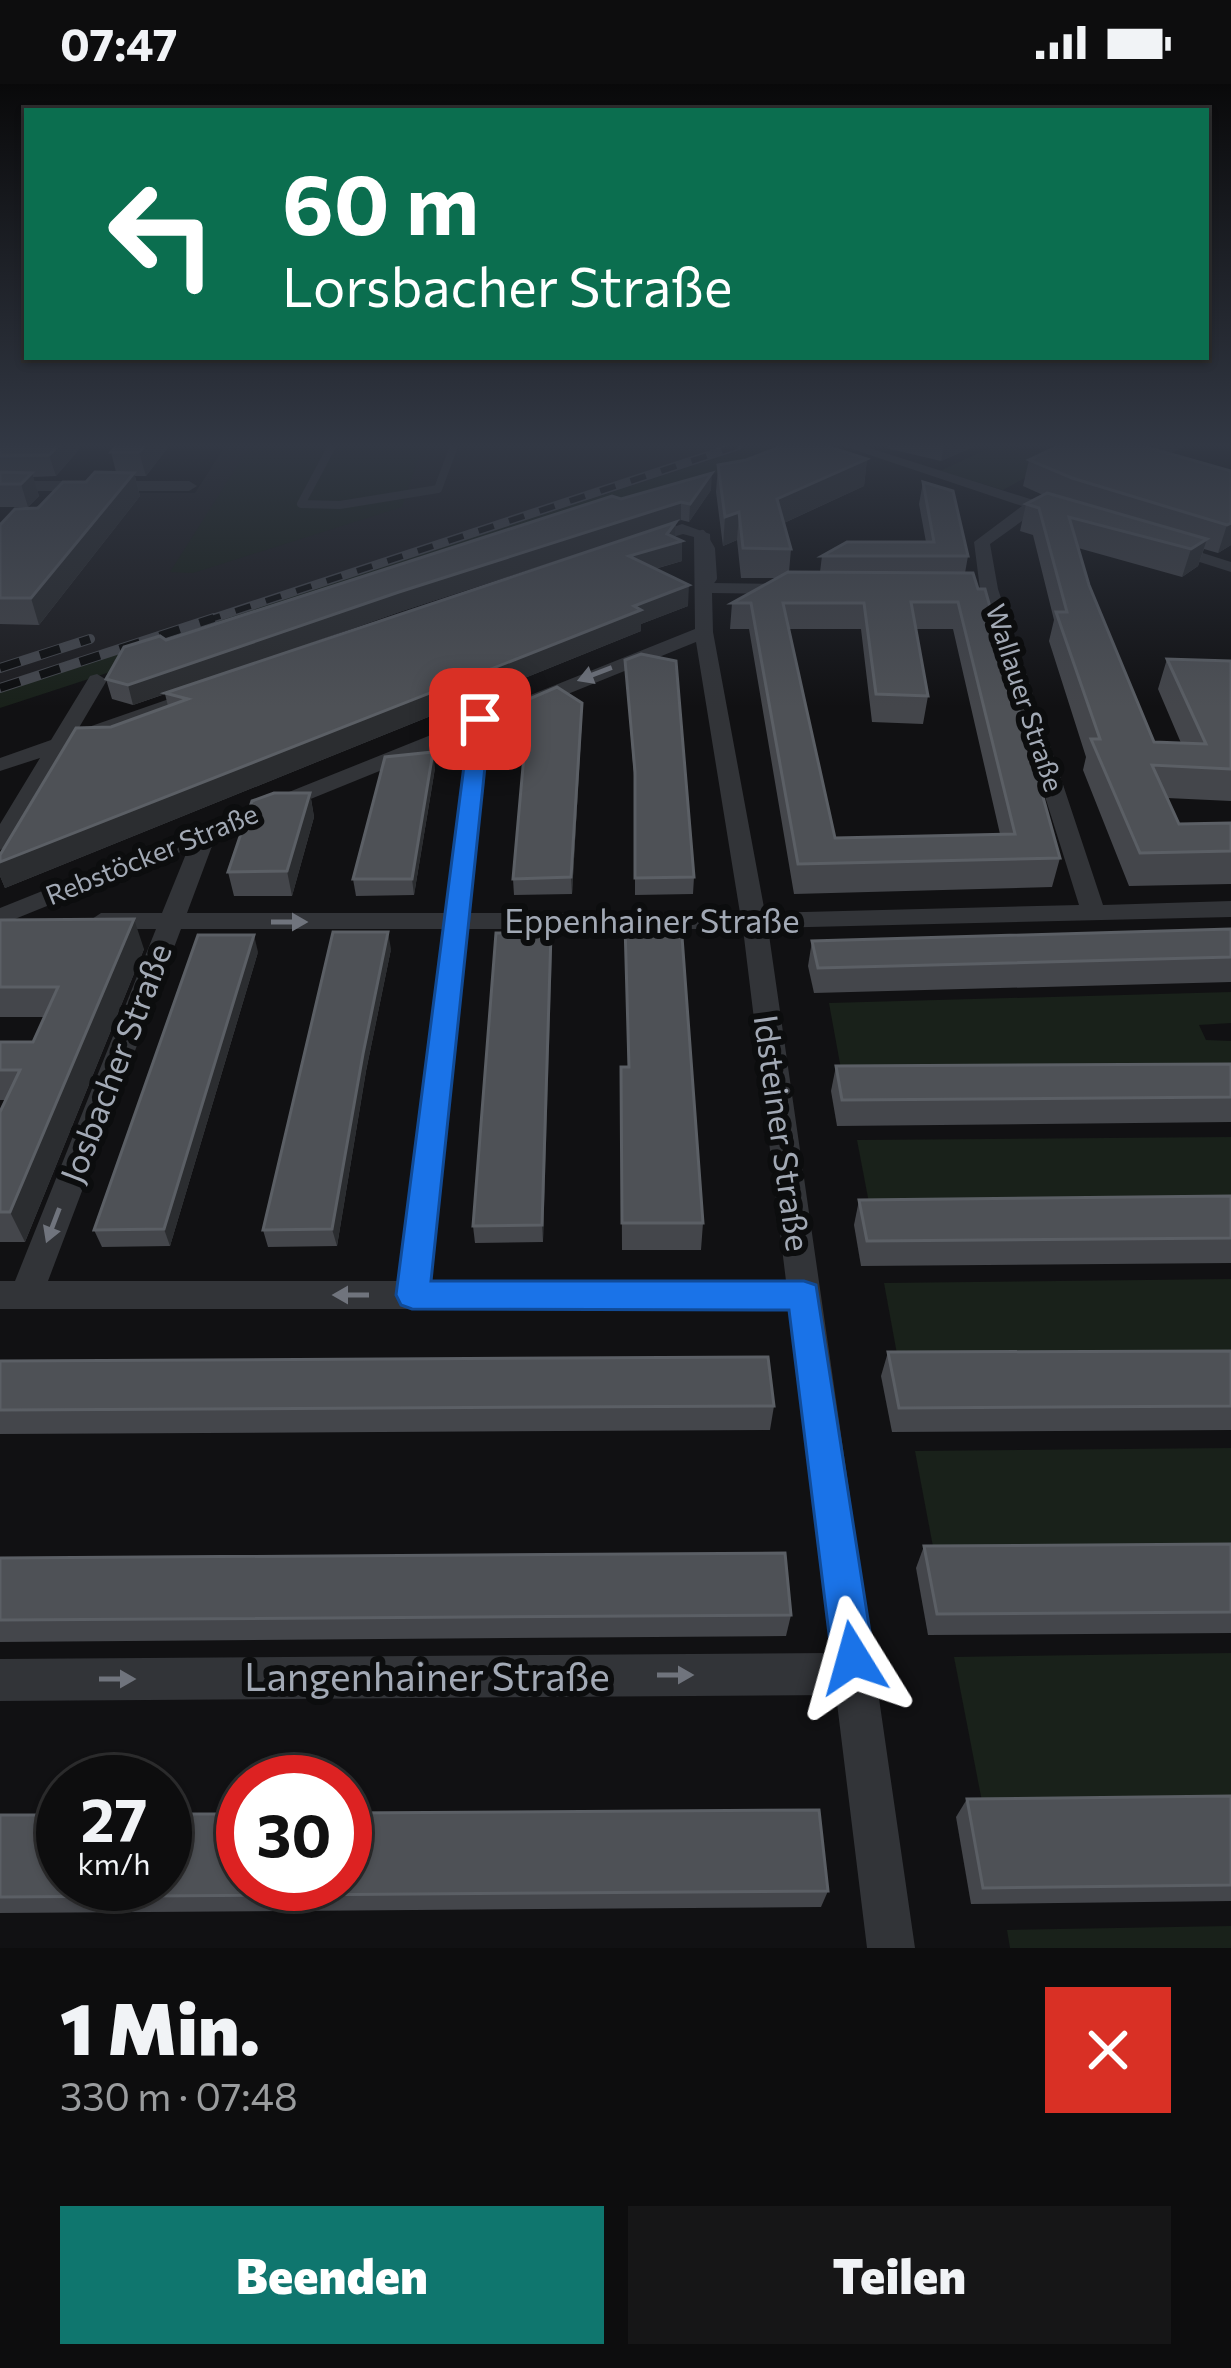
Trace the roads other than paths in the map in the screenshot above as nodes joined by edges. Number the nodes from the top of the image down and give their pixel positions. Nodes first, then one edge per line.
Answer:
1 (669, 533) edge
2 (698, 533) edge
3 (995, 533) edge
4 (1157, 544) edge
5 (622, 548) edge
6 (1231, 567) edge
7 (705, 588) junction
8 (823, 589) edge
9 (965, 589) edge
10 (989, 590) junction
11 (704, 632) junction
12 (97, 680) dead end
13 (225, 686) edge
14 (480, 719) junction
15 (57, 747) junction
16 (0, 766) edge
17 (206, 832) junction
18 (0, 843) edge
19 (1231, 909) edge
20 (1094, 914) junction
21 (0, 920) edge
22 (172, 921) junction
23 (754, 921) junction
24 (457, 923) junction
25 (13, 1295) edge
26 (412, 1295) junction
27 (804, 1295) junction
28 (855, 1674) junction
29 (0, 1680) edge
30 (892, 1948) edge

1 - 5 street, Idsteiner Straße
2 - 7 street, Idsteiner Straße
3 - 10 street, Wallauer Straße
4 - 6 street
7 - 8 street
7 - 11 street, Idsteiner Straße
9 - 10 street
10 - 20 street, Wallauer Straße
11 -> 14 street, Rebstöcker Straße
11 - 23 street, Idsteiner Straße
12 - 15 street
13 - 15 street
14 - 17 street, Rebstöcker Straße
14 - 24 street
15 - 16 street
15 - 18 street
17 - 21 street, Rebstöcker Straße
17 - 22 street, Josbacher Straße
19 - 20 street, Eppenhainer Straße
20 - 23 street, Eppenhainer Straße
21 - 22 street, Eppenhainer Straße
22 -> 24 street, Eppenhainer Straße
22 -> 25 street, Josbacher Straße
23 - 24 street, Eppenhainer Straße
23 - 27 street, Idsteiner Straße
24 - 26 street
26 -> 25 street
26 - 27 street
27 - 28 street, Idsteiner Straße
29 -> 28 street, Langenhainer Straße
28 - 30 street, Idsteiner Straße

